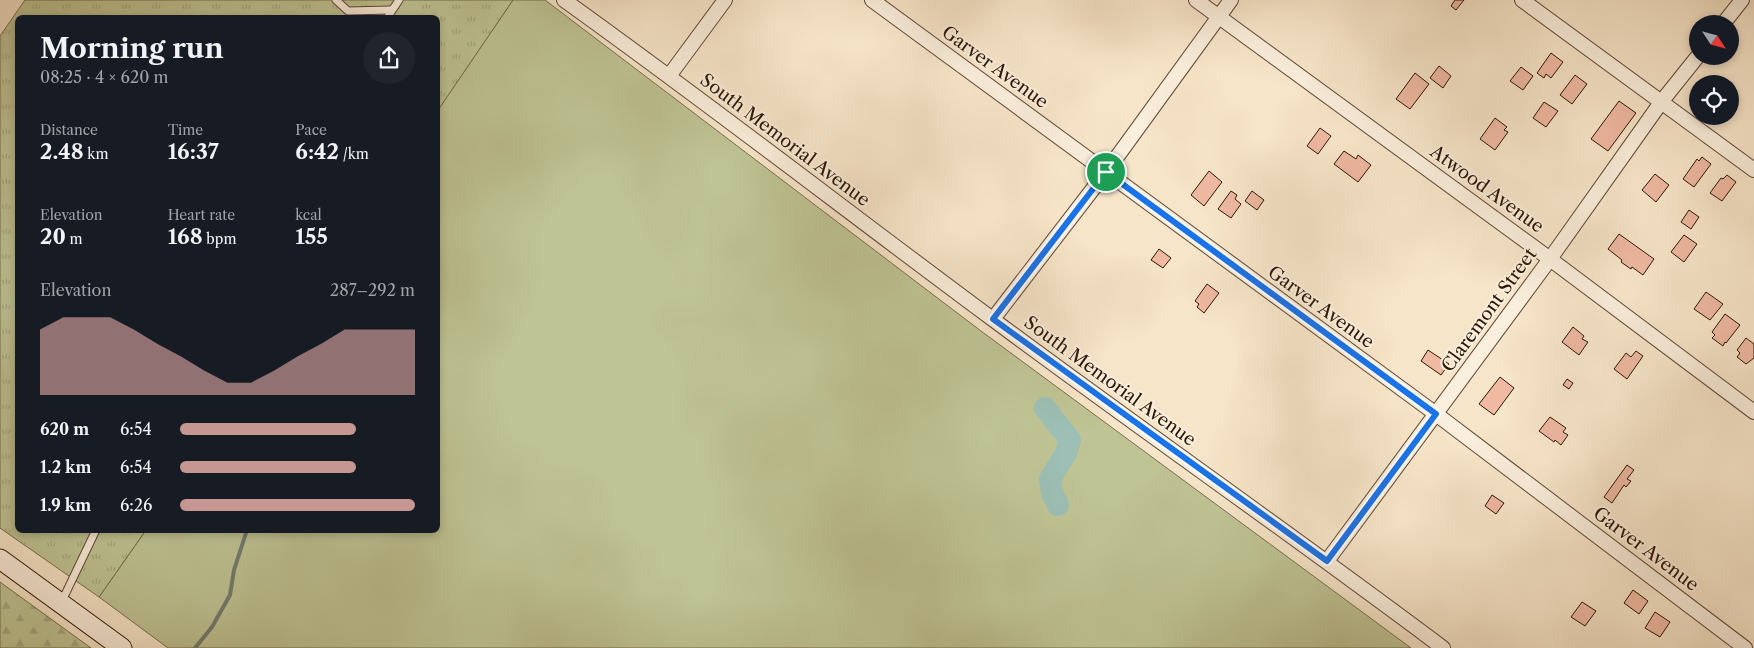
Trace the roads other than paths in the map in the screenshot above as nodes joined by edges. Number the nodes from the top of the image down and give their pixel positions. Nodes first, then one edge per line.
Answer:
1 (336, 0) edge
2 (399, 0) edge
3 (564, 0) edge
4 (725, 0) edge
5 (872, 0) edge
6 (1196, 0) edge
7 (1231, 0) edge
8 (1522, 0) edge
9 (1742, 0) edge
10 (391, 10) junction
11 (349, 14) edge
12 (388, 15) edge
13 (1730, 15) edge
14 (1219, 16) junction
15 (1691, 65) edge
16 (669, 76) junction
17 (1662, 101) junction
18 (1754, 170) edge
19 (1106, 172) junction
20 (1550, 258) junction
21 (993, 319) junction
22 (1754, 412) edge
23 (1436, 414) junction
24 (95, 533) edge
25 (0, 559) edge
26 (1327, 561) junction
27 (60, 603) junction
28 (122, 648) edge
29 (1443, 648) edge
30 (1745, 648) edge

1 - 11 lane
2 - 10 lane
3 - 16 street, South Memorial Avenue
4 - 16 street
5 - 19 street, Garver Avenue
6 - 14 street, Atwood Avenue
7 - 14 street
8 - 17 street
9 - 13 street
10 - 11 lane
10 - 12 lane
14 - 19 street
14 - 20 street, Atwood Avenue
15 - 17 street, Claremont Street
16 - 21 street, South Memorial Avenue
17 - 18 street
17 - 20 street, Claremont Street
19 - 21 street
19 - 23 street, Garver Avenue
20 - 22 street, Atwood Avenue
20 - 23 street, Claremont Street
21 - 26 street, South Memorial Avenue
23 - 26 street, Claremont Street
23 - 30 street, Garver Avenue
24 - 27 lane
25 - 27 street
26 - 29 street, South Memorial Avenue
27 - 28 street

